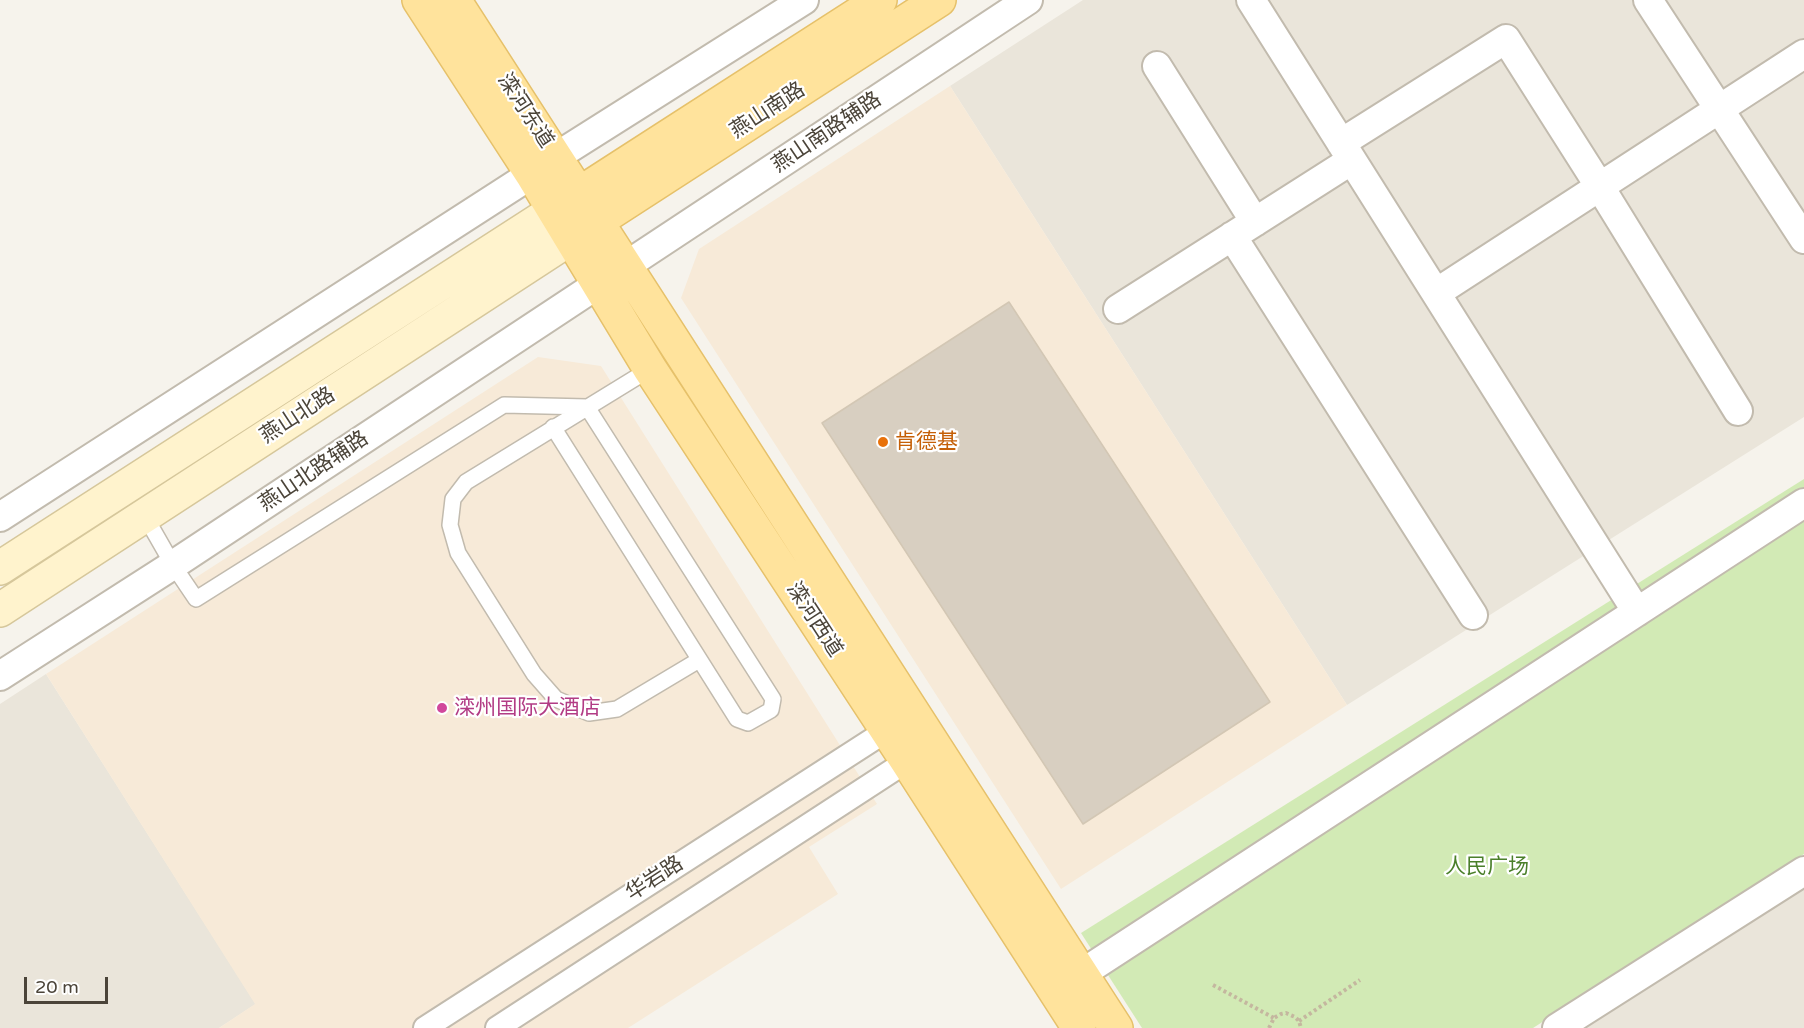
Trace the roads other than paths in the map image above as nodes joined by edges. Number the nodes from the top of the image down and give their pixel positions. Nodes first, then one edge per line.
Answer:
1 (419, 0) edge
2 (454, 0) edge
3 (804, 0) edge
4 (880, 0) edge
5 (939, 0) edge
6 (1028, 0) edge
7 (1251, 0) edge
8 (1648, 0) edge
9 (1804, 54) edge
10 (1157, 66) dead end
11 (1720, 108) junction
12 (1347, 152) junction
13 (543, 166) junction
14 (1600, 187) junction
15 (566, 202) junction
16 (1243, 229) junction
17 (584, 230) junction
18 (1804, 239) edge
19 (626, 266) junction
20 (597, 284) junction
21 (1436, 293) junction
22 (1118, 309) dead end
23 (650, 369) junction
24 (587, 407) junction
25 (1738, 411) dead end
26 (554, 427) junction
27 (1804, 503) edge
28 (145, 516) junction
29 (0, 518) edge
30 (173, 565) junction
31 (0, 568) edge
32 (0, 610) edge
33 (1637, 612) junction
34 (1473, 615) dead end
35 (699, 660) junction
36 (0, 676) edge
37 (886, 731) junction
38 (907, 761) junction
39 (1803, 875) edge
40 (1081, 974) junction
41 (425, 1028) edge
42 (497, 1028) edge
43 (1079, 1028) edge
44 (1116, 1028) edge
45 (1557, 1028) edge

1 - 13 main road, 滦河东道
2 - 13 main road, 滦河东道
3 - 13 street
4 - 15 main road, 燕山南路
5 - 17 main road, 燕山南路
6 - 19 street, 燕山南路辅路
7 - 12 street
8 - 11 street
9 - 11 street
10 - 16 street
11 - 14 street
11 - 18 street
12 - 14 street
12 - 16 street
12 - 21 street
13 - 15 main road, 滦河东道
13 - 29 street
14 - 21 street
14 - 25 street
15 - 17 main road, 滦河东道
15 - 31 main road, 燕山北路
16 - 22 street
16 - 34 street
17 - 19 main road, 滦河西道
17 - 20 main road, 滦河西道
17 - 28 main road, 燕山北路
19 - 20 street, 燕山北路辅路
19 - 40 main road, 滦河西道
20 - 23 main road, 滦河西道
20 - 30 street, 燕山北路辅路
21 - 33 street
23 - 24 lane
23 - 37 main road, 滦河西道
24 - 26 lane
24 - 30 lane
24 - 35 lane
26 - 35 lane
26 - 35 lane
27 - 33 street
28 - 30 lane
28 - 32 main road, 燕山北路
30 - 36 street, 燕山北路辅路
33 - 40 street
37 - 38 main road, 滦河西道
37 - 41 street, 华岩路
38 - 42 street, 华岩路
38 - 43 main road, 滦河西道
39 - 45 street
40 - 44 main road, 滦河西道

